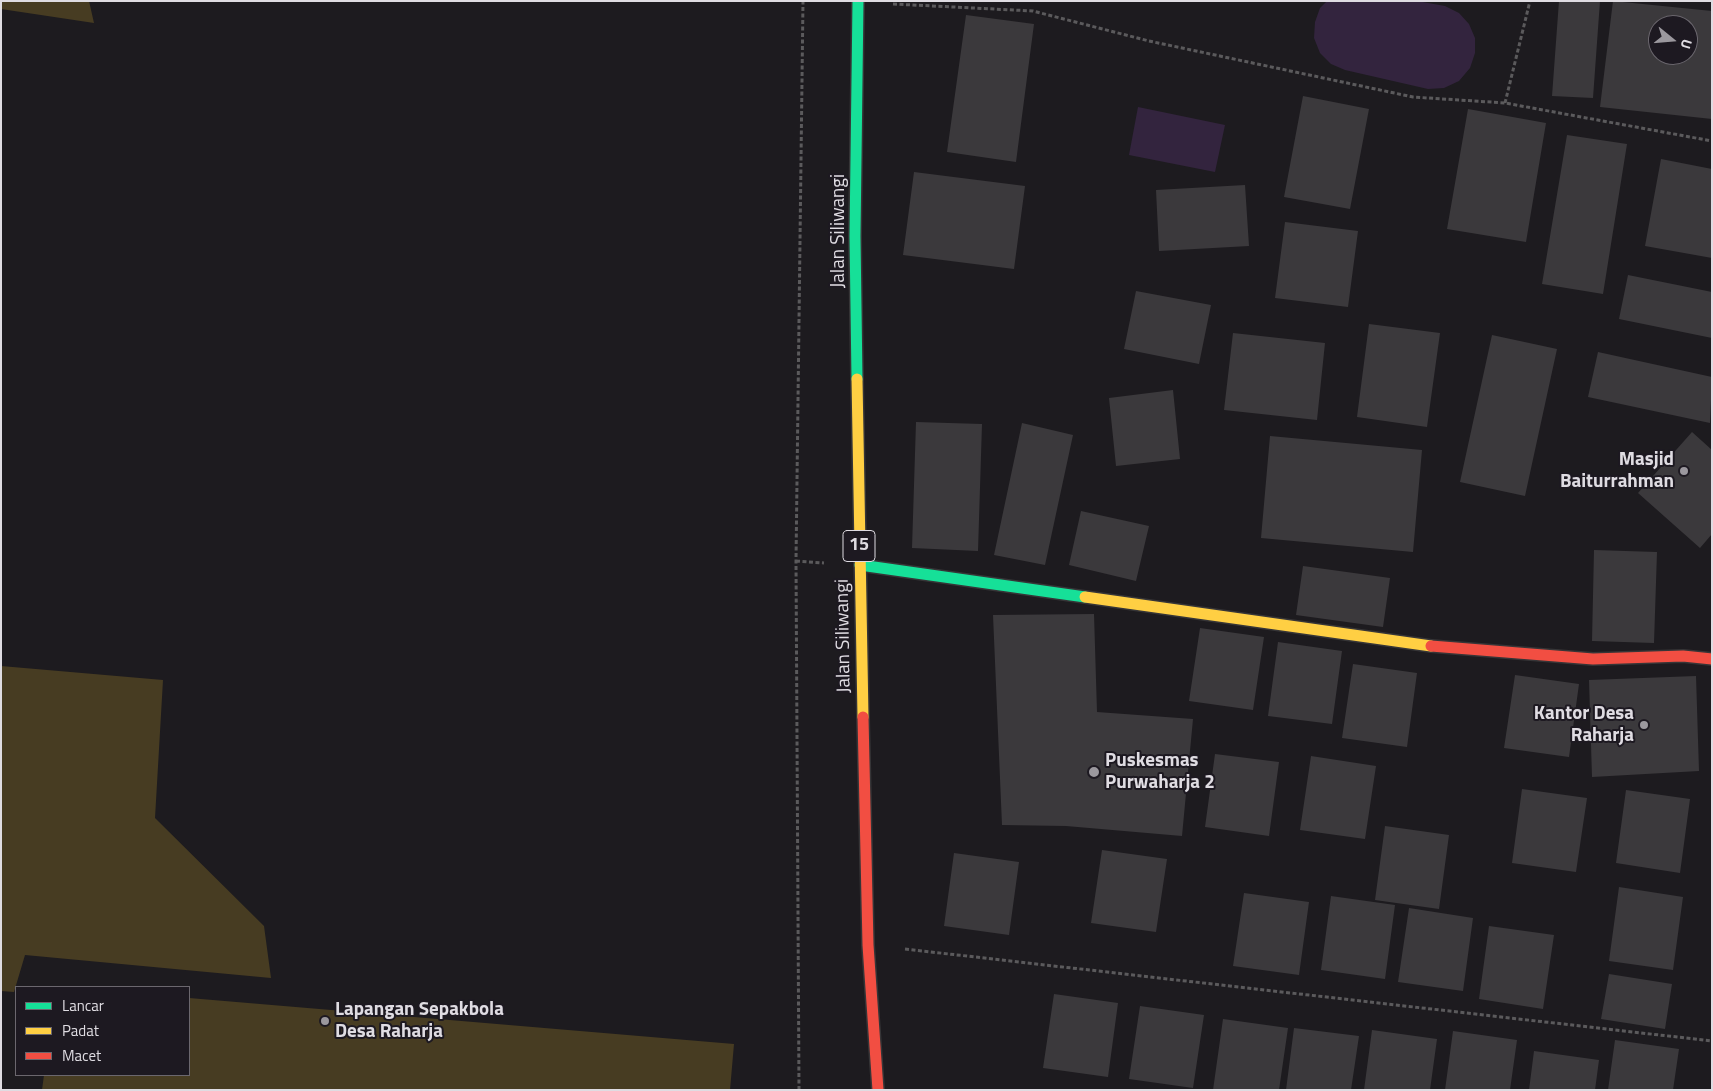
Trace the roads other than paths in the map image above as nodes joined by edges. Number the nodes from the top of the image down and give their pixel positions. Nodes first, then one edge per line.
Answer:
1 (858, 2) edge
2 (860, 565) junction
3 (1712, 659) edge
4 (878, 1090) edge

1 - 2 main road, Jalan Siliwangi / 15
2 - 3 main road
2 - 4 main road, Jalan Siliwangi / 15

